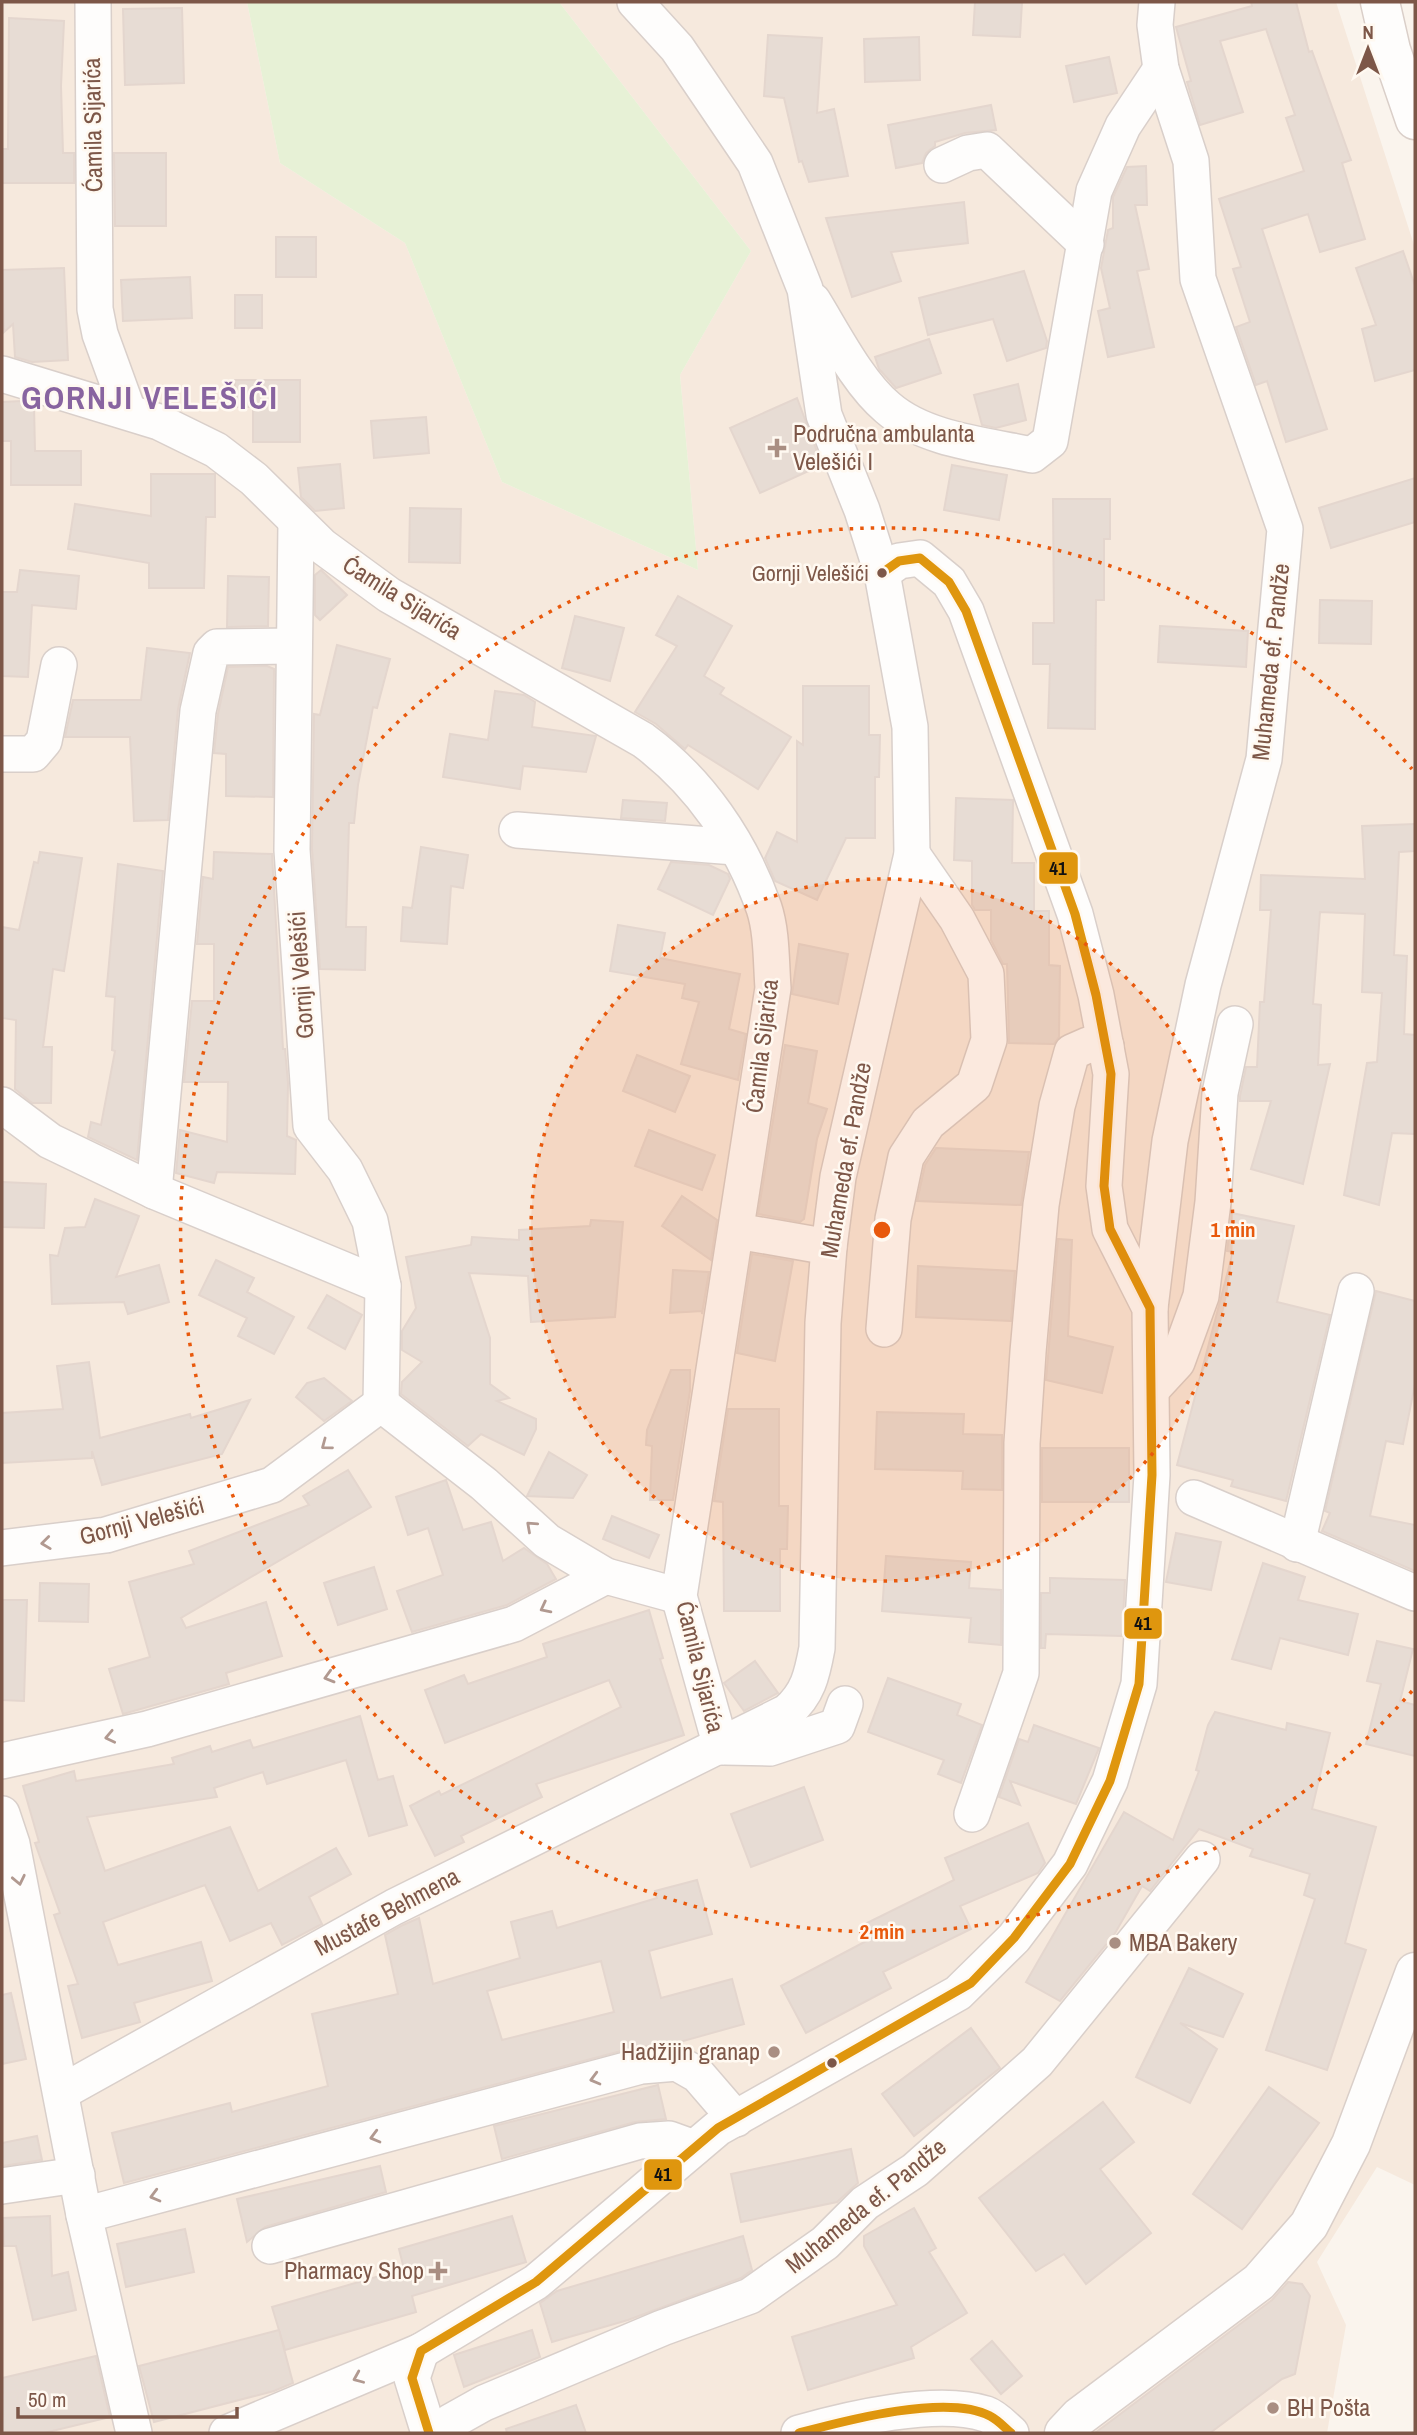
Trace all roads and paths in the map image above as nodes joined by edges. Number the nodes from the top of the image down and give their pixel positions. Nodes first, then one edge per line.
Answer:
1 (93, 2) edge
2 (635, 2) edge
3 (1185, 2) edge
4 (1380, 2) edge
5 (1156, 13) edge
6 (1161, 69) junction
7 (1415, 120) edge
8 (942, 165) dead end
9 (1086, 244) junction
10 (805, 289) junction
11 (2, 374) edge
12 (128, 411) junction
13 (296, 523) junction
14 (882, 573) junction
15 (295, 646) junction
16 (60, 665) dead end
17 (2, 754) edge
18 (517, 830) dead end
19 (735, 848) junction
20 (912, 854) junction
21 (1235, 1024) dead end
22 (1106, 1045) junction
23 (2, 1105) edge
24 (154, 1191) junction
25 (737, 1231) junction
26 (829, 1247) junction
27 (383, 1286) junction
28 (1356, 1291) dead end
29 (1150, 1308) junction
30 (884, 1329) dead end
31 (1152, 1389) junction
32 (381, 1404) junction
33 (1194, 1498) dead end
34 (1297, 1544) junction
35 (2, 1548) edge
36 (606, 1576) junction
37 (1415, 1594) edge
38 (680, 1596) junction
39 (845, 1703) dead end
40 (721, 1747) junction
41 (2, 1761) edge
42 (2, 1814) edge
43 (972, 1814) dead end
44 (1202, 1859) dead end
45 (16, 1934) edge
46 (1415, 1972) edge
47 (62, 2092) junction
48 (736, 2119) junction
49 (694, 2148) junction
50 (77, 2175) junction
51 (2, 2186) edge
52 (84, 2215) junction
53 (270, 2246) dead end
54 (421, 2351) junction
55 (134, 2433) edge
56 (228, 2433) edge
57 (429, 2433) edge
58 (443, 2433) edge
59 (799, 2433) edge
60 (1011, 2433) edge
61 (1064, 2433) edge

1 - 12 street, Ćamila Sijarića
2 - 10 street, Muhameda ef. Pandže
3 - 5 street, Muhameda ef. Pandže
4 - 7 street
5 - 6 street, Muhameda ef. Pandže
6 - 9 street
6 - 29 street, Muhameda ef. Pandže
8 - 9 street
9 - 10 street
10 - 14 street, Muhameda ef. Pandže
11 - 12 street, Ćamila Sijarića
12 - 13 street, Ćamila Sijarića
13 - 15 street, Gornji Velešići
13 - 19 street, Ćamila Sijarića
14 - 20 street, Muhameda ef. Pandže
14 - 22 street, Muhameda ef. Pandže
15 - 24 street
15 - 27 street, Gornji Velešići
16 - 17 street
18 - 19 street
19 - 25 street, Ćamila Sijarića
20 - 26 street, Muhameda ef. Pandže
20 - 30 street
21 - 31 street
22 - 29 street, Muhameda ef. Pandže
22 - 43 street
23 - 24 street
24 - 27 street
25 - 26 street
25 - 38 street, Ćamila Sijarića
26 - 40 street, Muhameda ef. Pandže
27 - 32 street, Gornji Velešići
28 - 34 street
29 - 31 street, Muhameda ef. Pandže
31 - 48 street, Muhameda ef. Pandže
32 -> 35 street, Gornji Velešići
36 -> 32 street
33 - 34 street
34 - 37 street
36 - 38 street
36 -> 41 street
38 - 40 street, Ćamila Sijarića
39 - 40 street
40 - 47 street, Mustafe Behmena
42 -> 45 street
44 - 58 street, Muhameda ef. Pandže
45 - 47 street
46 - 61 street
47 - 50 street
48 - 49 street, Muhameda ef. Pandže
48 -> 52 street
49 - 53 street
49 - 54 street, Muhameda ef. Pandže
50 - 51 street
50 - 52 street
52 - 55 street
54 -> 56 street, Muhameda ef. Pandže
54 - 57 street
59 - 60 street

